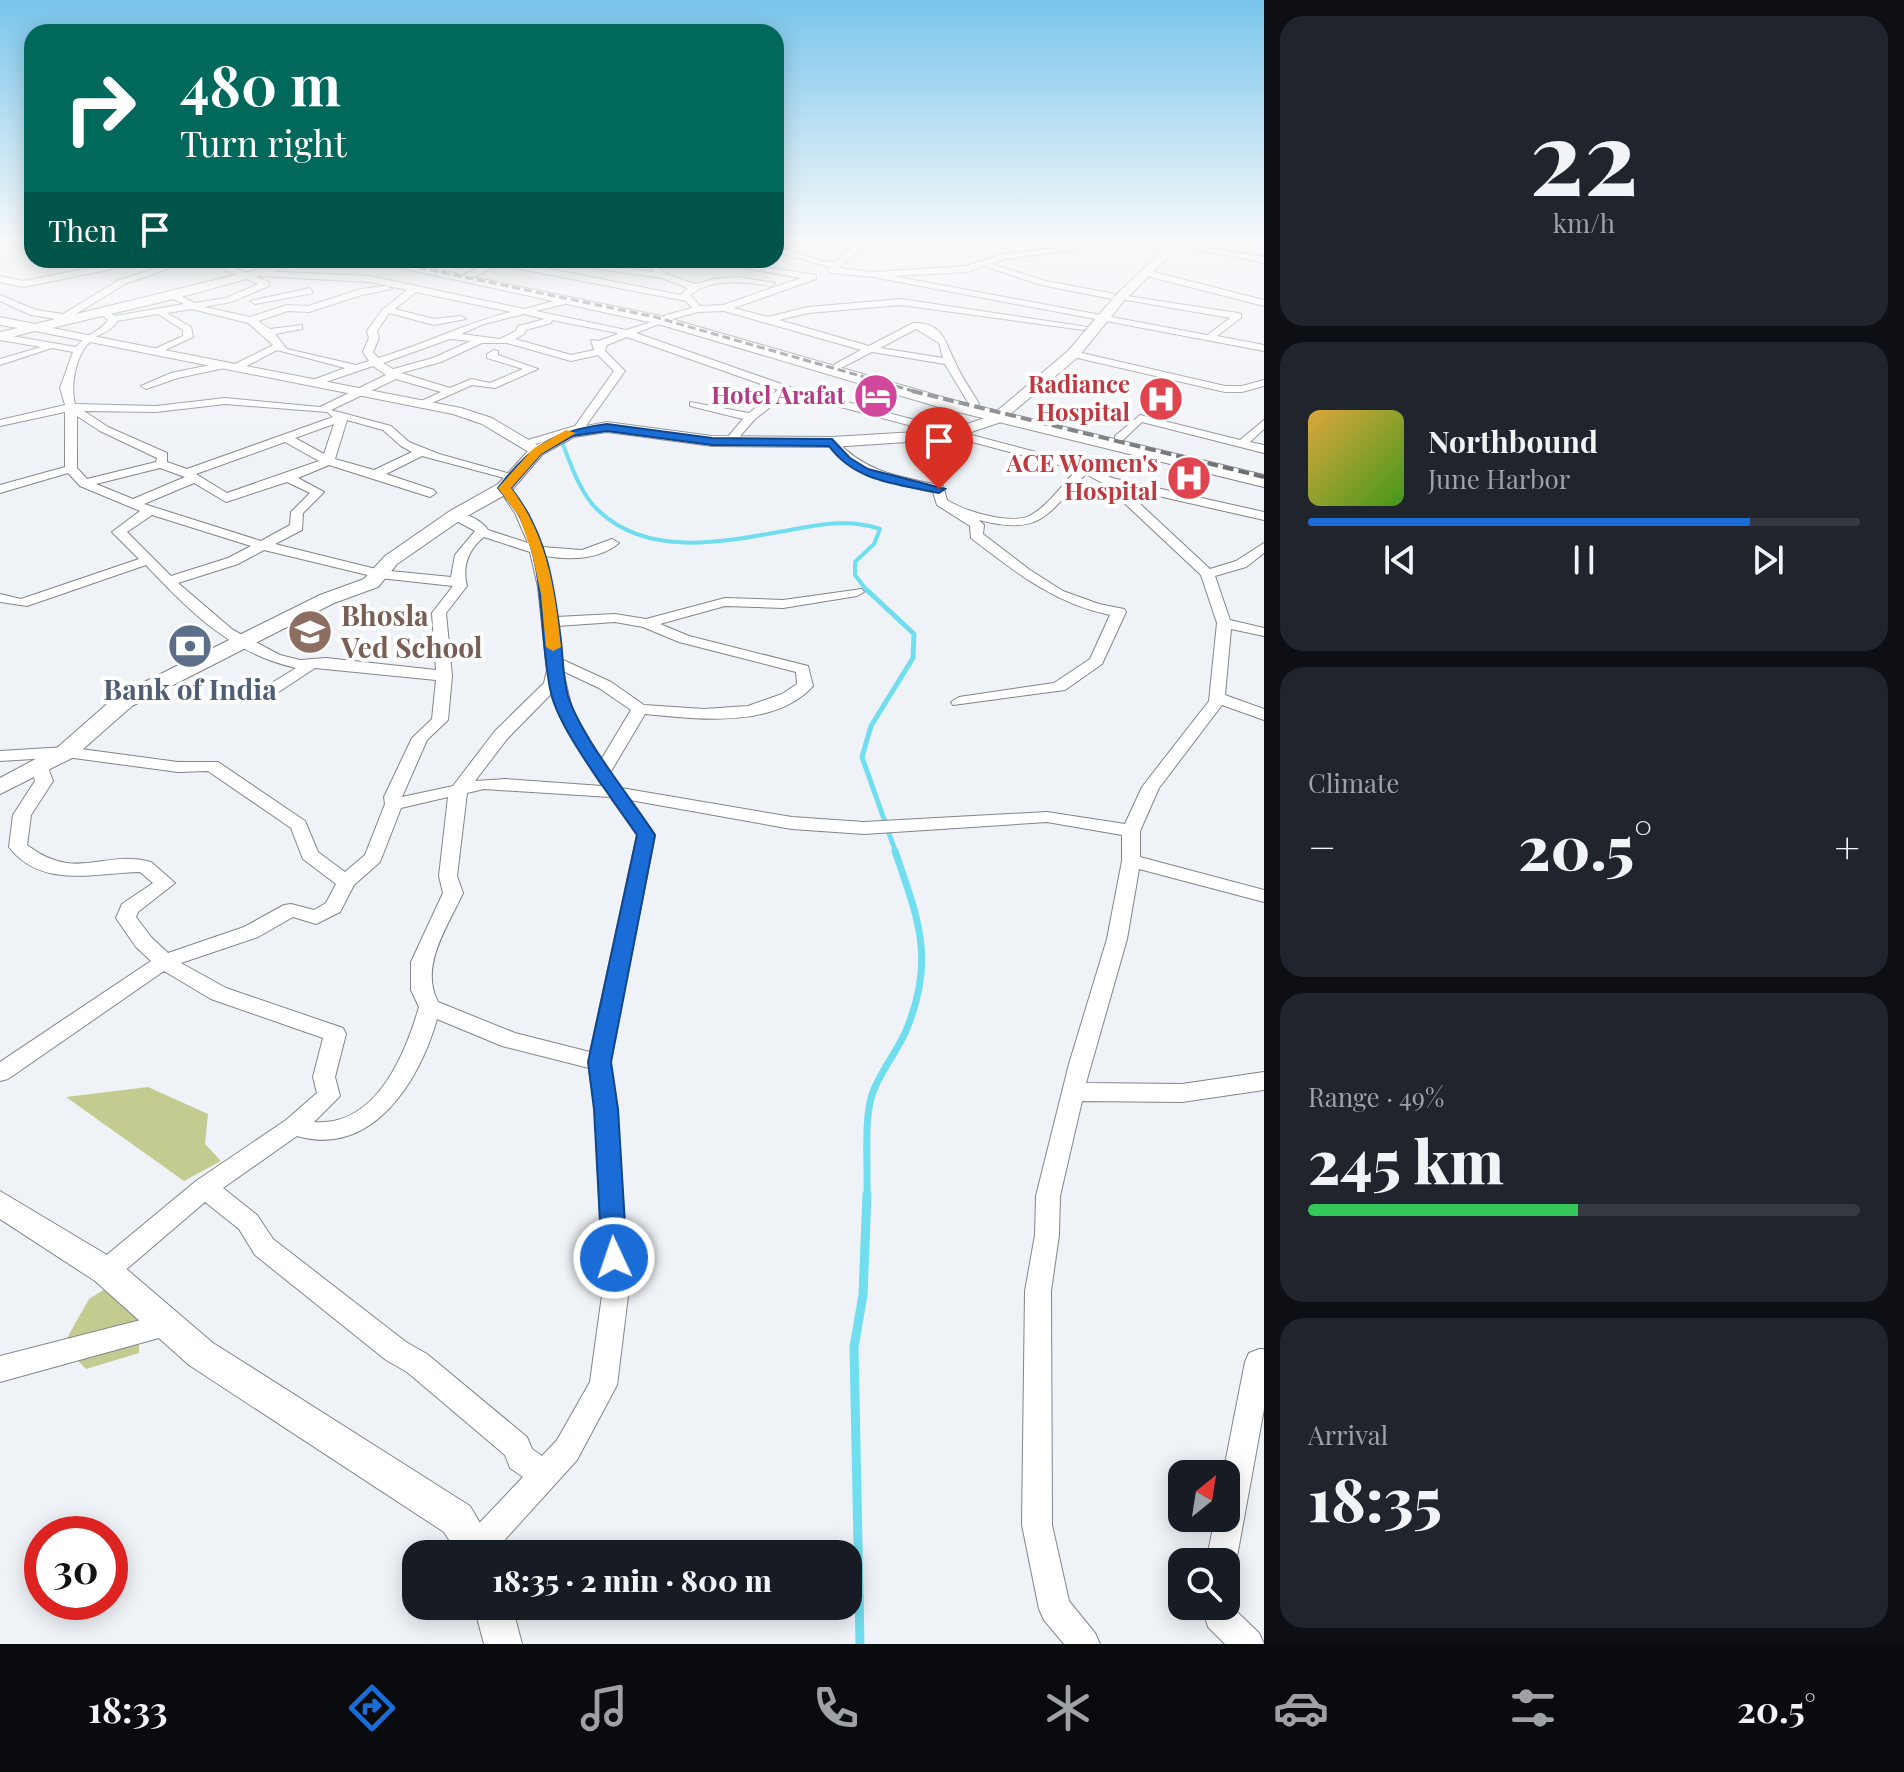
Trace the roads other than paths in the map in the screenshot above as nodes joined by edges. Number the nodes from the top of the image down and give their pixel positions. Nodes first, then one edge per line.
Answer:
1 (108, 316) edge
2 (47, 317) edge
3 (65, 317) edge
4 (99, 317) edge
5 (165, 317) edge
6 (240, 317) edge
7 (260, 317) edge
8 (383, 317) edge
9 (414, 317) edge
10 (506, 317) edge
11 (543, 317) edge
12 (659, 317) edge
13 (670, 317) edge
14 (757, 317) edge
15 (782, 317) edge
16 (911, 317) edge
17 (1008, 317) edge
18 (1098, 317) edge
19 (1099, 317) edge
20 (1108, 317) edge
21 (1237, 317) edge
22 (665, 318) junction
23 (461, 319) joint
24 (555, 319) junction
25 (59, 320) junction
26 (250, 320) junction
27 (769, 320) junction
28 (0, 321) edge
29 (481, 322) junction
30 (581, 324) junction
31 (916, 325) junction
32 (470, 326) junction
33 (37, 327) junction
34 (299, 327) dead end
35 (1083, 327) junction
36 (520, 330) junction
37 (271, 332) junction
38 (623, 335) junction
39 (0, 336) edge
40 (448, 336) junction
41 (88, 338) junction
42 (1209, 338) junction
43 (484, 340) junction
44 (508, 340) junction
45 (280, 345) junction
46 (50, 347) junction
47 (1264, 348) edge
48 (870, 349) junction
49 (79, 350) junction
50 (155, 351) junction
51 (600, 352) junction
52 (494, 353) dead end
53 (1073, 354) junction
54 (571, 358) junction
55 (0, 362) edge
56 (949, 362) junction
57 (377, 364) junction
58 (231, 366) junction
59 (839, 366) junction
60 (356, 368) junction
61 (533, 369) junction
62 (392, 374) junction
63 (314, 383) junction
64 (1264, 383) edge
65 (146, 386) dead end
66 (786, 389) junction
67 (1242, 389) junction
68 (1024, 390) junction
69 (449, 391) junction
70 (359, 392) junction
71 (1261, 397) dead end
72 (423, 404) junction
73 (694, 404) dead end
74 (71, 407) junction
75 (322, 410) junction
76 (990, 413) junction
77 (342, 417) junction
78 (751, 417) junction
79 (0, 423) edge
80 (1263, 424) edge
81 (570, 433) junction
82 (951, 434) junction
83 (287, 438) junction
84 (1119, 438) junction
85 (730, 441) junction
86 (832, 442) junction
87 (1242, 444) junction
88 (531, 448) junction
89 (1264, 449) edge
90 (423, 451) junction
91 (328, 461) junction
92 (161, 464) junction
93 (71, 469) junction
94 (1085, 469) junction
95 (375, 474) junction
96 (1264, 474) edge
97 (190, 475) junction
98 (288, 478) junction
99 (1108, 481) junction
100 (1264, 481) edge
101 (510, 482) junction
102 (84, 483) junction
103 (0, 489) edge
104 (430, 493) dead end
105 (133, 504) junction
106 (150, 510) junction
107 (962, 512) junction
108 (456, 515) junction
109 (1264, 516) edge
110 (482, 532) junction
111 (612, 543) dead end
112 (262, 545) junction
113 (1264, 547) edge
114 (539, 553) junction
115 (148, 560) junction
116 (1241, 564) junction
117 (1264, 570) edge
118 (380, 574) junction
119 (1207, 574) junction
120 (169, 581) junction
121 (459, 582) junction
122 (857, 592) dead end
123 (0, 598) edge
124 (549, 622) junction
125 (646, 623) junction
126 (1224, 623) junction
127 (1264, 632) edge
128 (239, 643) junction
129 (556, 662) junction
130 (308, 667) junction
131 (444, 676) junction
132 (268, 692) dead end
133 (1218, 698) junction
134 (959, 702) dead end
135 (640, 709) junction
136 (1264, 715) edge
137 (66, 752) junction
138 (0, 756) edge
139 (40, 766) junction
140 (603, 771) junction
141 (0, 787) edge
142 (458, 791) junction
143 (616, 792) junction
144 (394, 804) junction
145 (1131, 831) junction
146 (1131, 861) junction
147 (346, 882) junction
148 (1264, 896) edge
149 (165, 961) junction
150 (430, 1007) junction
151 (599, 1062) junction
152 (0, 1073) edge
153 (1264, 1081) edge
154 (1075, 1092) junction
155 (294, 1126) junction
156 (205, 1188) junction
157 (0, 1203) edge
158 (106, 1271) junction
159 (168, 1325) junction
160 (1264, 1362) edge
161 (0, 1369) edge
162 (544, 1475) junction
163 (471, 1540) edge
164 (488, 1540) edge
165 (1224, 1548) edge
166 (497, 1620) edge
167 (1223, 1620) edge
168 (503, 1644) edge
169 (1084, 1644) edge
170 (1248, 1644) edge

1 - 41 street
2 - 25 street
3 - 25 street
4 - 25 street
5 - 50 street
6 - 26 street
7 - 26 street
8 - 57 street
9 - 23 street
10 - 29 street
11 - 24 street
12 - 22 main road
13 - 22 street
14 - 27 street
15 - 27 street
16 - 31 street
17 - 35 street
18 - 35 main road
19 - 53 main road
20 - 42 street
21 - 42 street
22 - 38 street
22 - 59 main road
22 - 76 main road
23 - 32 street
24 - 30 street
24 - 36 street
25 - 33 street
26 - 37 street
27 - 48 street
28 - 33 street
29 - 32 street
29 - 36 street
30 - 38 street
30 - 51 street
31 - 48 street
31 - 56 street
32 - 40 street
33 - 39 street
33 - 41 street
34 - 37 street
35 - 68 main road
36 - 44 street
37 - 45 street
38 - 51 street
38 - 66 street
39 - 46 street
40 - 43 street
40 - 57 street
41 - 49 street
41 - 50 street
42 - 47 street
43 - 44 street
43 - 62 street
44 - 54 street
45 - 58 street
45 - 60 street
46 - 49 street
46 - 55 street
48 - 56 street
48 - 59 street
49 - 74 street
50 - 58 street
51 - 54 street
51 - 81 street
52 - 61 street
53 - 67 street
53 - 68 main road
54 - 61 street
56 - 76 street
57 - 60 street
57 - 62 street
58 - 63 street
58 - 65 street
59 - 76 main road
60 - 63 street
61 - 69 street
62 - 69 street
62 - 70 street
63 - 70 street
64 - 67 street
66 - 78 street
66 - 82 street
67 - 71 street
68 - 76 main road
69 - 72 street
70 - 72 street
70 - 75 street
72 - 88 street
73 - 78 street
74 - 75 street
74 - 79 street
74 - 92 street
74 - 93 street
75 - 77 street
76 - 82 main road
76 - 84 main road
76 - 100 main road
77 - 83 street
77 - 90 street
77 - 91 street
78 - 85 street
80 - 87 street
81 - 85 main road
81 - 88 main road
82 - 86 main road
82 - 94 street
83 - 91 street
83 - 97 street
84 - 87 street
84 - 96 main road
85 - 86 main road
86 - 107 street
87 - 89 street
88 - 101 main road
90 - 95 street
90 - 101 street
91 - 95 street
91 - 98 street
92 - 97 street
92 - 102 street
93 - 102 street
93 - 103 street
94 - 99 street
94 - 107 street
95 - 104 street
97 - 98 street
97 - 105 street
98 - 112 street
99 - 109 street
99 - 119 street
101 - 108 main road
101 - 114 street
102 - 105 street
105 - 106 street
106 - 112 street
106 - 115 street
107 - 134 street
108 - 110 street
108 - 118 main road
110 - 114 street
110 - 121 street
111 - 114 street
112 - 118 street
112 - 120 street
113 - 116 street
114 - 124 street
115 - 120 street
115 - 123 street
116 - 117 street
116 - 119 street
118 - 121 street
118 - 128 main road
119 - 126 street
120 - 128 street
121 - 131 street
122 - 125 street
124 - 125 street
124 - 129 street
125 - 135 street
126 - 127 street
126 - 133 street
128 - 130 street
128 - 137 main road
129 - 135 street
129 - 140 street
129 - 142 street
130 - 131 street
130 - 132 street
131 - 144 street
133 - 136 street
133 - 145 street
135 - 140 street
137 - 138 street
137 - 139 main road
137 - 147 street
139 - 141 main road
139 - 149 street
140 - 143 street
142 - 143 street
142 - 144 street
142 - 150 street
143 - 145 street
143 - 151 street
144 - 147 street
145 - 146 street
146 - 148 street
146 - 154 street
147 - 149 street
149 - 152 street
149 - 155 street
150 - 151 street
150 - 155 street
151 - 162 street
153 - 154 street
154 - 169 street
155 - 156 street
156 - 158 street
156 - 162 street
157 - 158 street
158 - 159 street
159 - 161 street
159 - 163 street
160 - 165 street
162 - 164 street
166 - 168 street
167 - 170 street

